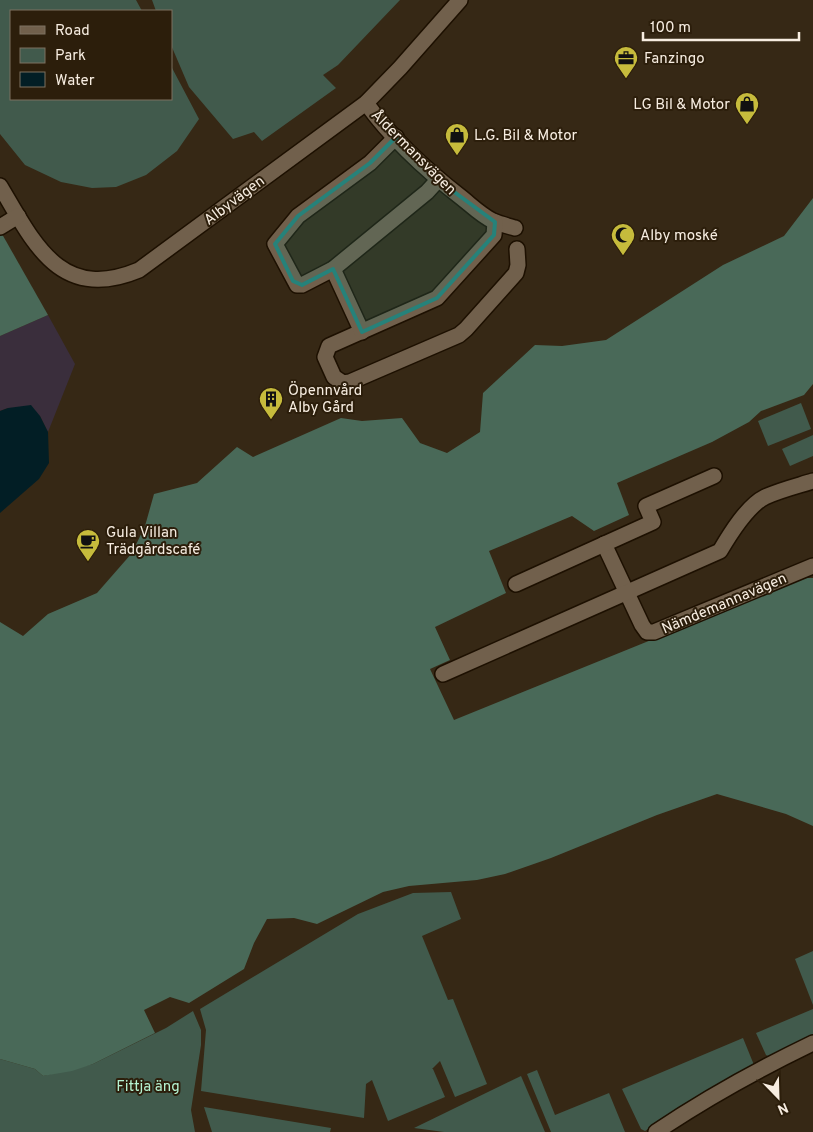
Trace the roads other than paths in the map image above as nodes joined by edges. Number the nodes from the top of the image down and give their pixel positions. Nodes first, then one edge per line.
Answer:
1 (450, 4) edge
2 (366, 103) junction
3 (396, 138) junction
4 (438, 180) junction
5 (0, 186) edge
6 (18, 216) junction
7 (495, 222) junction
8 (0, 227) edge
9 (515, 228) dead end
10 (517, 249) dead end
11 (333, 269) junction
12 (362, 332) junction
13 (714, 476) dead end
14 (813, 481) edge
15 (604, 544) junction
16 (813, 566) edge
17 (516, 584) dead end
18 (627, 592) junction
19 (443, 674) dead end
20 (813, 1043) edge
21 (656, 1132) edge

1 - 2 street, Albyvägen
2 - 3 street, Åldermansvägen
2 - 6 street, Albyvägen
3 - 4 street, Åldermansvägen
3 - 11 street
4 - 7 street, Åldermansvägen
4 - 11 street
5 - 6 street, Albyvägen
6 - 8 street
7 - 9 street, Åldermansvägen
7 - 12 street
10 - 12 street
11 - 12 street
13 - 15 street
14 - 18 street
15 - 17 street
15 - 18 street, Nämdemannavägen
16 - 18 street, Nämdemannavägen
18 - 19 street
20 - 21 street

